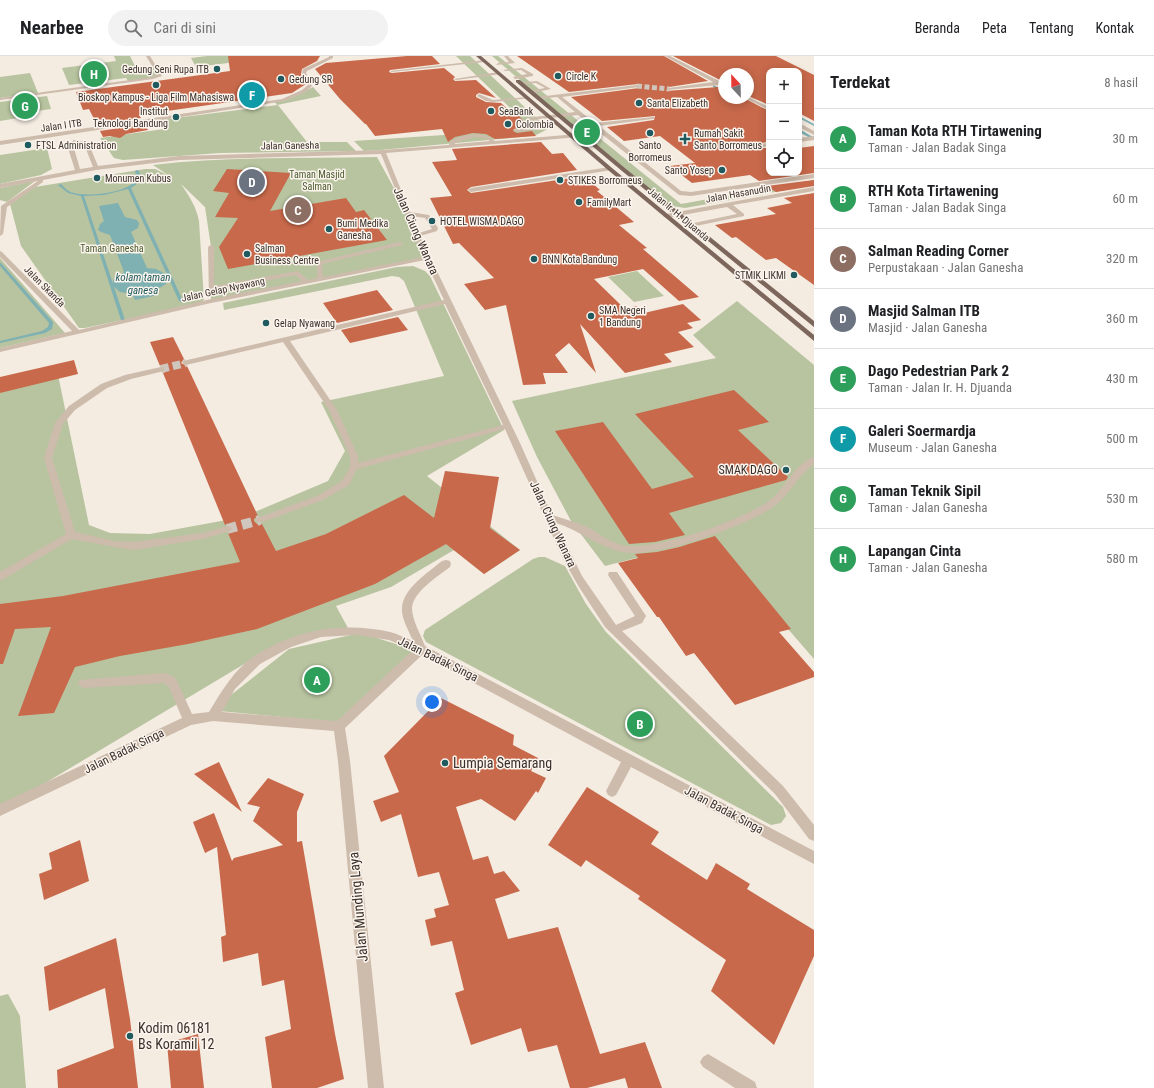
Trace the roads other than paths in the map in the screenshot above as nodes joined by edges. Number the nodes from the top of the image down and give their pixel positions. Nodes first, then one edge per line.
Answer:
1 (148, 56) edge
2 (331, 56) edge
3 (478, 56) edge
4 (506, 56) edge
5 (666, 56) edge
6 (493, 60) dead end
7 (484, 61) junction
8 (498, 64) junction
9 (505, 70) junction
10 (392, 71) dead end
11 (499, 73) junction
12 (515, 78) junction
13 (456, 79) dead end
14 (718, 82) edge
15 (521, 83) junction
16 (718, 83) edge
17 (637, 86) tunnel mouth
18 (669, 89) tunnel mouth
19 (532, 92) junction
20 (479, 95) dead end
21 (558, 96) junction
22 (528, 98) junction
23 (538, 98) junction
24 (0, 99) edge
25 (754, 102) edge
26 (766, 108) edge
27 (579, 112) junction
28 (559, 115) junction
29 (550, 116) junction
30 (652, 118) dead end
31 (594, 125) junction
32 (802, 126) edge
33 (518, 130) dead end
34 (814, 132) edge
35 (604, 133) junction
36 (74, 135) dead end
37 (582, 135) junction
38 (572, 136) junction
39 (814, 138) edge
40 (802, 140) edge
41 (76, 141) junction
42 (0, 143) edge
43 (495, 143) junction
44 (814, 145) edge
45 (452, 146) junction
46 (383, 152) junction
47 (96, 168) junction
48 (610, 169) junction
49 (78, 171) junction
50 (58, 175) junction
51 (814, 176) edge
52 (0, 186) edge
53 (742, 186) junction
54 (814, 189) edge
55 (471, 190) dead end
56 (761, 199) junction
57 (2, 205) edge
58 (729, 205) junction
59 (408, 214) junction
60 (677, 214) junction
61 (666, 216) junction
62 (691, 225) junction
63 (0, 234) edge
64 (416, 235) junction
65 (400, 244) dead end
66 (211, 247) dead end
67 (0, 253) edge
68 (427, 258) junction
69 (320, 280) junction
70 (307, 282) junction
71 (212, 290) junction
72 (211, 301) junction
73 (449, 301) junction
74 (814, 325) edge
75 (77, 332) junction
76 (285, 339) junction
77 (814, 339) edge
78 (0, 350) edge
79 (186, 363) tunnel mouth
80 (161, 369) tunnel mouth
81 (508, 426) junction
82 (814, 460) edge
83 (354, 467) junction
84 (550, 518) junction
85 (260, 520) tunnel mouth
86 (227, 529) tunnel mouth
87 (71, 535) junction
88 (446, 564) dead end
89 (614, 575) dead end
90 (0, 577) edge
91 (614, 630) junction
92 (421, 649) junction
93 (84, 683) dead end
94 (213, 716) junction
95 (189, 720) junction
96 (339, 726) junction
97 (629, 759) junction
98 (612, 791) dead end
99 (0, 810) edge
100 (814, 835) edge
101 (814, 858) edge
102 (708, 1062) dead end
103 (376, 1088) edge
104 (749, 1088) edge

1 - 24 street
2 - 42 street, Jalan I ITB
3 - 7 main road, Jalan Ir. H. Djuanda
4 - 8 street
5 - 14 street
6 - 8 main road, Jalan Ir. H. Djuanda
7 - 10 street
7 - 11 main road, Jalan Ir. H. Djuanda
8 - 9 main road, Jalan Ir. H. Djuanda
9 - 12 main road, Jalan Ir. H. Djuanda
9 - 12 street
11 - 13 street
11 - 22 main road, Jalan Ir. H. Djuanda
12 - 15 main road, Jalan Ir. H. Djuanda
15 - 19 main road, Jalan Ir. H. Djuanda
15 - 19 street
16 - 18 street
17 - 21 street
19 - 23 main road, Jalan Ir. H. Djuanda
20 - 22 street
21 - 23 street
21 - 27 street
22 - 29 main road, Jalan Ir. H. Djuanda
23 - 28 main road, Jalan Ir. H. Djuanda
25 - 26 street
27 - 28 street
27 - 31 street
28 - 29 street
28 - 37 main road, Jalan Ir. H. Djuanda
29 - 33 street
29 - 38 main road, Jalan Ir. H. Djuanda
30 - 31 street
31 - 35 street
32 - 34 street
35 - 37 street, Jalan Ganesha
35 - 53 street
36 - 41 street
37 - 38 street, Jalan Ganesha
37 - 60 main road, Jalan Ir. H. Djuanda
38 - 43 street, Jalan Ganesha
38 - 48 main road, Jalan Ir. H. Djuanda
39 - 40 street
40 - 44 street
41 - 47 street
41 - 49 street
43 - 45 street, Jalan Ganesha
43 - 45 street
45 - 46 street, Jalan Ganesha
46 - 47 street, Jalan Ganesha
46 - 59 street, Jalan Ciung Wanara
47 - 49 street, Jalan Ganesha
48 - 55 street
48 - 61 main road, Jalan Ir. H. Djuanda
49 - 50 street, Jalan Ganesha
50 - 52 street, Jalan Ganesha
50 - 57 street
51 - 53 street
53 - 56 street
54 - 56 street, Jalan Hasanudin
56 - 58 street, Jalan Hasanudin
57 - 63 street
58 - 60 street, Jalan Hasanudin
58 - 62 street
59 - 64 street, Jalan Ciung Wanara
59 - 64 street
60 - 61 street, Jalan Hasanudin
60 - 62 main road, Jalan Ir. H. Djuanda
61 - 77 main road, Jalan Ir. H. Djuanda
62 - 74 main road, Jalan Ir. H. Djuanda
64 - 68 street, Jalan Ciung Wanara
65 - 69 street
66 - 71 street
67 - 75 street, Jalan Skanda
68 - 69 street, Jalan Gelap Nyawang
68 - 73 street, Jalan Ciung Wanara
69 - 70 street, Jalan Gelap Nyawang
70 - 71 street
70 - 72 street, Jalan Gelap Nyawang
71 - 72 street
72 - 75 street, Jalan Gelap Nyawang
73 - 76 street
73 - 81 street, Jalan Ciung Wanara
75 - 78 street, Jalan Gelap Nyawang
76 - 79 street
76 - 83 street
80 - 87 street
81 - 83 street
81 - 84 street, Jalan Ciung Wanara
82 - 84 street
83 - 85 street
84 - 91 street, Jalan Ciung Wanara
86 - 87 street
87 - 90 street
88 - 92 street
89 - 91 street
91 - 100 street, Jalan Ciung Wanara
92 - 94 street, Jalan Badak Singa
92 - 96 street
92 - 97 street, Jalan Badak Singa
93 - 95 street
94 - 95 street, Jalan Badak Singa
94 - 96 street
95 - 99 street, Jalan Badak Singa
96 - 103 street, Jalan Munding Laya
97 - 98 street
97 - 101 street, Jalan Badak Singa
102 - 104 street

